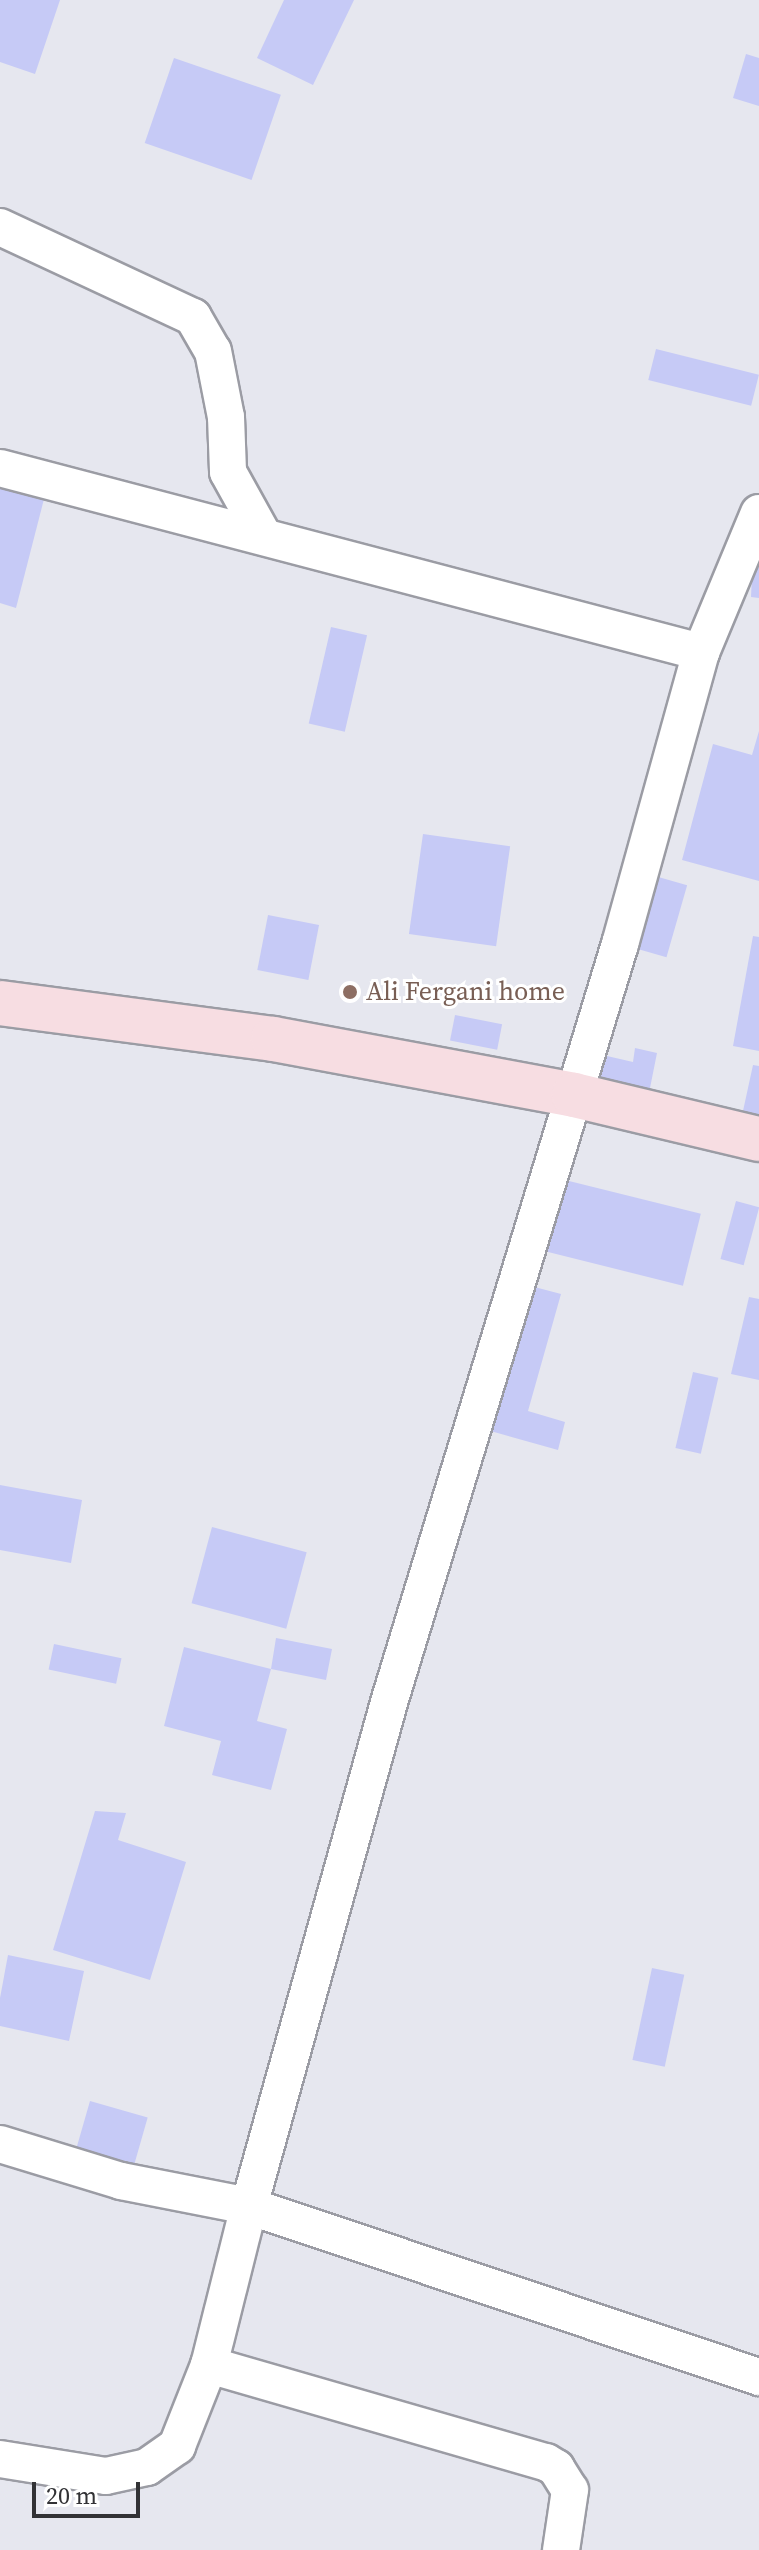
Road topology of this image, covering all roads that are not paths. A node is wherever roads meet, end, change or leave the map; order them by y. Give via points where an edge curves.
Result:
1 (0, 227) edge
2 (0, 468) edge
3 (759, 513) edge
4 (264, 537) junction
5 (701, 652) junction
6 (0, 1003) edge
7 (574, 1095) junction
8 (759, 1139) edge
9 (0, 2144) edge
10 (249, 2206) junction
11 (209, 2365) junction
12 (759, 2377) edge
13 (0, 2459) edge
14 (561, 2550) edge

1 - 4 street via 193,317 213,351 226,417 228,472
2 - 4 street
3 - 5 street
4 - 5 street
5 - 7 street
6 - 7 street via 273,1039
7 - 8 street
7 - 10 street via 390,1699
9 - 10 street via 121,2181
10 - 11 street
10 - 12 street
11 - 13 street via 177,2446 147,2467 106,2476
11 - 14 street via 546,2462 570,2490

